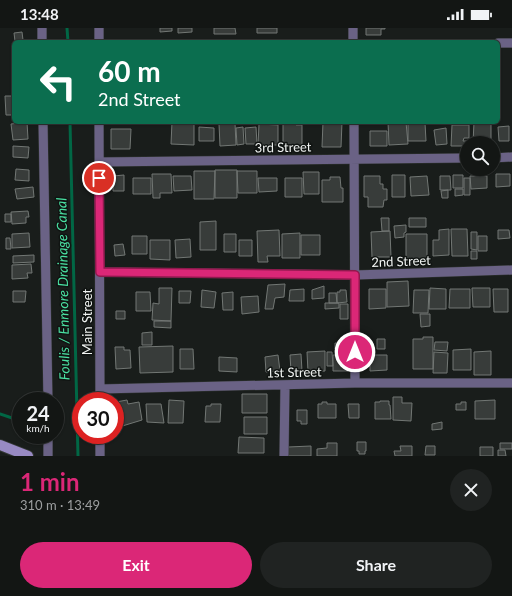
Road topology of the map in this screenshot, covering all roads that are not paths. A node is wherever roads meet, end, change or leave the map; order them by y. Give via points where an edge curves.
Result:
1 (42, 28) edge
2 (99, 28) edge
3 (353, 28) edge
4 (42, 40) edge
5 (99, 40) edge
6 (353, 40) edge
7 (500, 43) edge
8 (512, 43) edge
9 (43, 124) edge
10 (99, 124) edge
11 (354, 124) edge
12 (512, 157) edge
13 (460, 158) edge
14 (500, 158) edge
15 (354, 159) junction
16 (99, 162) junction
17 (512, 270) edge
18 (100, 272) junction
19 (355, 275) junction
20 (355, 383) junction
21 (512, 383) edge
22 (285, 385) junction
23 (100, 389) joint
24 (48, 392) edge
25 (48, 444) edge
26 (100, 444) edge
27 (0, 445) edge
28 (28, 456) edge
29 (48, 456) edge
30 (100, 456) edge
31 (284, 456) edge

1 - 4 street
2 - 5 street
3 - 6 street
7 - 8 street
9 - 24 street
10 - 16 street, Main Street
11 - 15 street
12 - 14 street
13 - 15 street, 3rd Street
15 - 16 street, 3rd Street
15 - 19 street
16 - 18 street, Main Street
17 - 19 street, 2nd Street
18 - 19 street, 2nd Street
18 - 23 street, Main Street
19 - 20 street
20 - 21 street, 1st Street
20 - 22 street, 1st Street
22 - 23 street, 1st Street
22 - 31 street
25 - 29 street
26 - 30 street
27 - 28 main road

